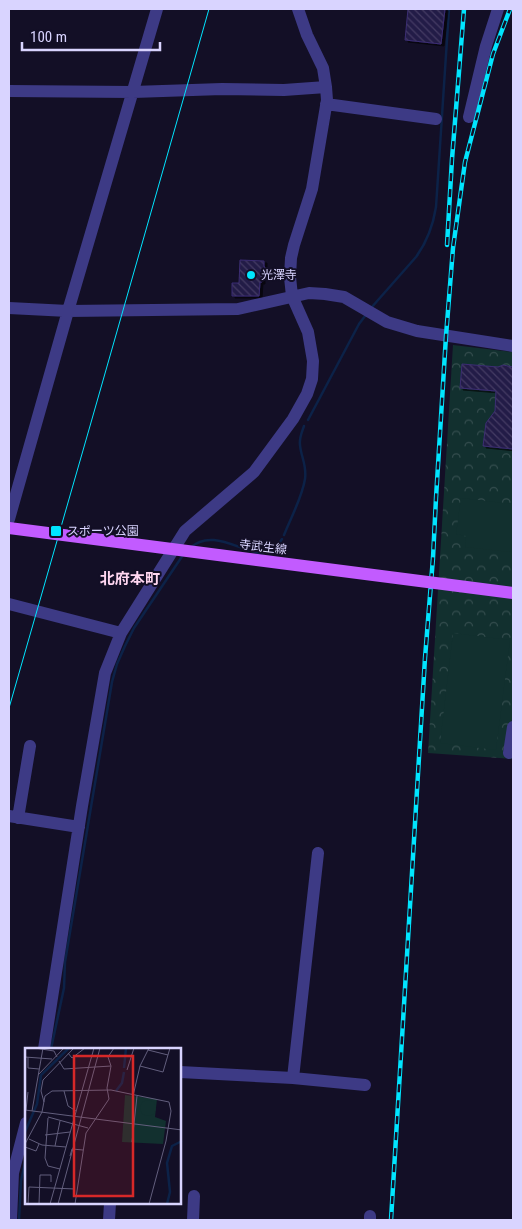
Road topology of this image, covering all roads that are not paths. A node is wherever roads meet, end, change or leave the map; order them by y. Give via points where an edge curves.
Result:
1 (158, 9) edge
2 (298, 9) edge
3 (498, 9) edge
4 (326, 87) junction
5 (9, 91) edge
6 (133, 92) junction
7 (326, 104) junction
8 (469, 118) dead end
9 (436, 119) dead end
10 (292, 296) junction
11 (9, 308) edge
12 (68, 311) junction
13 (513, 346) edge
14 (14, 478) edge
15 (9, 519) edge
16 (513, 593) edge
17 (9, 604) edge
18 (121, 633) junction
19 (513, 728) edge
20 (30, 746) dead end
21 (509, 754) dead end
22 (13, 817) edge
23 (79, 827) junction
24 (318, 853) dead end
25 (44, 1048) edge
26 (181, 1072) edge
27 (293, 1078) junction
28 (365, 1085) dead end
29 (25, 1126) edge
30 (11, 1173) edge
31 (194, 1196) dead end
32 (110, 1204) edge
33 (11, 1220) edge
34 (109, 1220) edge
35 (193, 1220) edge

1 - 6 street
2 - 4 street via 323,68
3 - 8 street
4 - 6 street
4 - 7 street
5 - 6 street
6 - 12 street
7 - 9 street
7 - 10 street via 312,188 291,258
10 - 12 street via 238,309
10 - 13 street via 308,293 344,296 387,322 417,331
10 - 18 street via 308,332 313,361 307,394 254,472 185,531
11 - 12 street
12 - 14 street
14 - 15 street
15 - 16 main road, 寺武生線, bridge
17 - 18 street
18 - 23 street via 105,673
19 - 21 street
20 - 22 street
22 - 23 street
23 - 25 street
24 - 27 street
26 - 27 street
27 - 28 street
29 - 30 street
30 - 33 street
31 - 35 street
32 - 34 street

